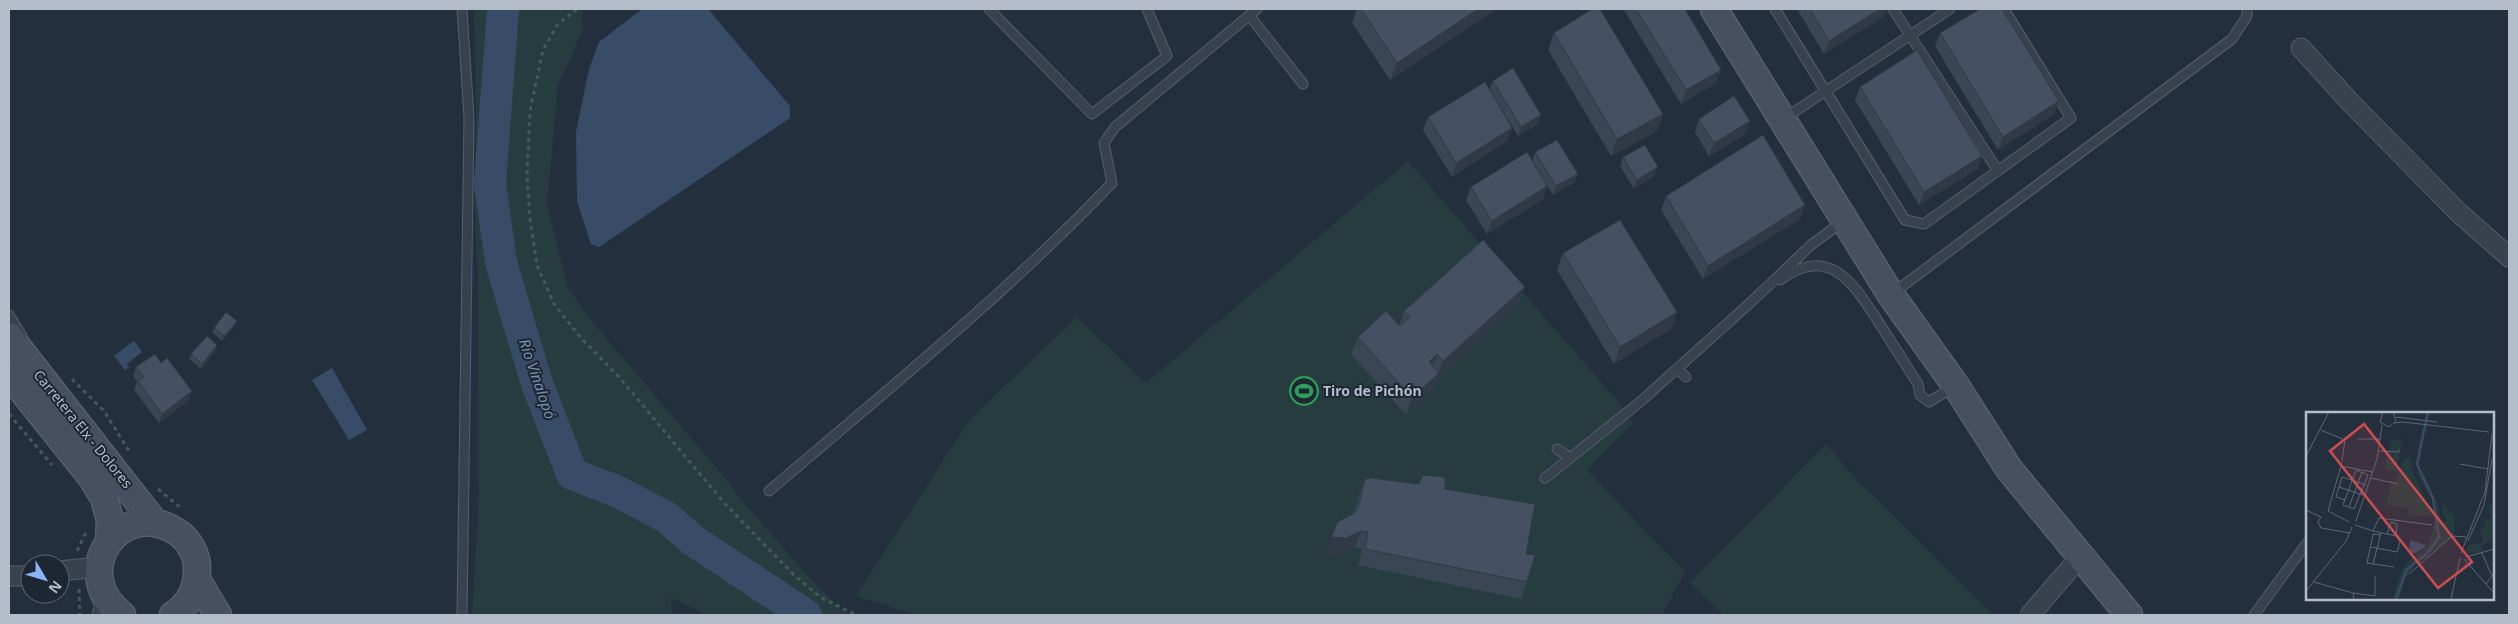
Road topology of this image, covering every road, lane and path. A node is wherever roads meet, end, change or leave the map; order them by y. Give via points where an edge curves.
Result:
1 (462, 9) edge
2 (577, 9) edge
3 (988, 9) edge
4 (1147, 9) edge
5 (1257, 9) edge
6 (1714, 9) edge
7 (1731, 9) edge
8 (1775, 9) edge
9 (1893, 9) edge
10 (1950, 9) edge
11 (2004, 9) edge
12 (2247, 9) edge
13 (1249, 15) junction
14 (1910, 36) junction
15 (2301, 48) dead end
16 (1303, 84) dead end
17 (1826, 91) junction
18 (1794, 112) junction
19 (1998, 171) junction
20 (1844, 220) junction
21 (2509, 257) edge
22 (1896, 291) junction
23 (1750, 303) junction
24 (9, 315) edge
25 (9, 336) edge
26 (1677, 369) junction
27 (9, 374) edge
28 (1686, 378) dead end
29 (60, 382) junction
30 (1956, 386) junction
31 (9, 414) edge
32 (1557, 449) dead end
33 (1570, 458) junction
34 (134, 459) dead end
35 (59, 472) dead end
36 (1546, 478) dead end
37 (155, 485) dead end
38 (770, 492) dead end
39 (189, 516) dead end
40 (156, 523) junction
41 (89, 525) dead end
42 (109, 541) junction
43 (2306, 544) edge
44 (2080, 557) junction
45 (77, 569) edge
46 (197, 580) junction
47 (100, 605) edge
48 (80, 615) edge
49 (122, 615) edge
50 (173, 615) edge
51 (218, 615) edge
52 (462, 615) edge
53 (856, 615) edge
54 (2030, 615) edge
55 (2129, 615) edge
56 (2254, 615) edge

1 - 52 lane via 469,118
2 - 53 path via 558,24 543,50 530,111 527,176 530,219 537,265 554,304 732,511 793,574 820,598
3 - 4 lane via 1092,114 1167,56
5 - 13 lane
6 - 20 main road
7 - 18 main road
8 - 17 lane
9 - 14 lane
10 - 14 lane
11 - 19 lane via 2071,118
12 - 22 lane via 2247,16 2232,39
13 - 16 lane
13 - 38 lane via 1115,127 1104,143 1112,183 1078,218 962,325
14 - 17 lane
14 - 19 lane
15 - 21 street via 2459,213
17 - 18 lane
17 - 19 lane via 1905,220 1924,224
18 - 22 main road
20 - 22 main road
20 - 23 lane via 1811,245
22 - 30 main road
23 - 26 lane
23 - 30 lane via 1790,273 1806,267 1837,271 1853,283 1918,384 1920,395 1929,402
24 - 29 lane
25 - 29 main road, Carretera Elx - Dolores
26 - 28 lane
26 - 33 lane
27 - 42 main road, Carretera Elx - Dolores via 92,478 104,498 110,520
29 - 34 path via 104,411
29 - 40 main road, Carretera Elx - Dolores
30 - 44 main road via 2009,469
31 - 35 path
32 - 33 lane
33 - 36 lane
37 - 39 path
40 - 42 main road via 130,526
40 - 46 main road via 177,532 192,549 197,564
41 - 45 path via 75,554
42 - 45 main road
43 - 56 lane
44 - 54 street
44 - 55 main road
45 - 47 main road via 99,581
45 - 48 path
46 - 50 main road via 190,600
46 - 51 main road
47 - 49 main road via 111,606

